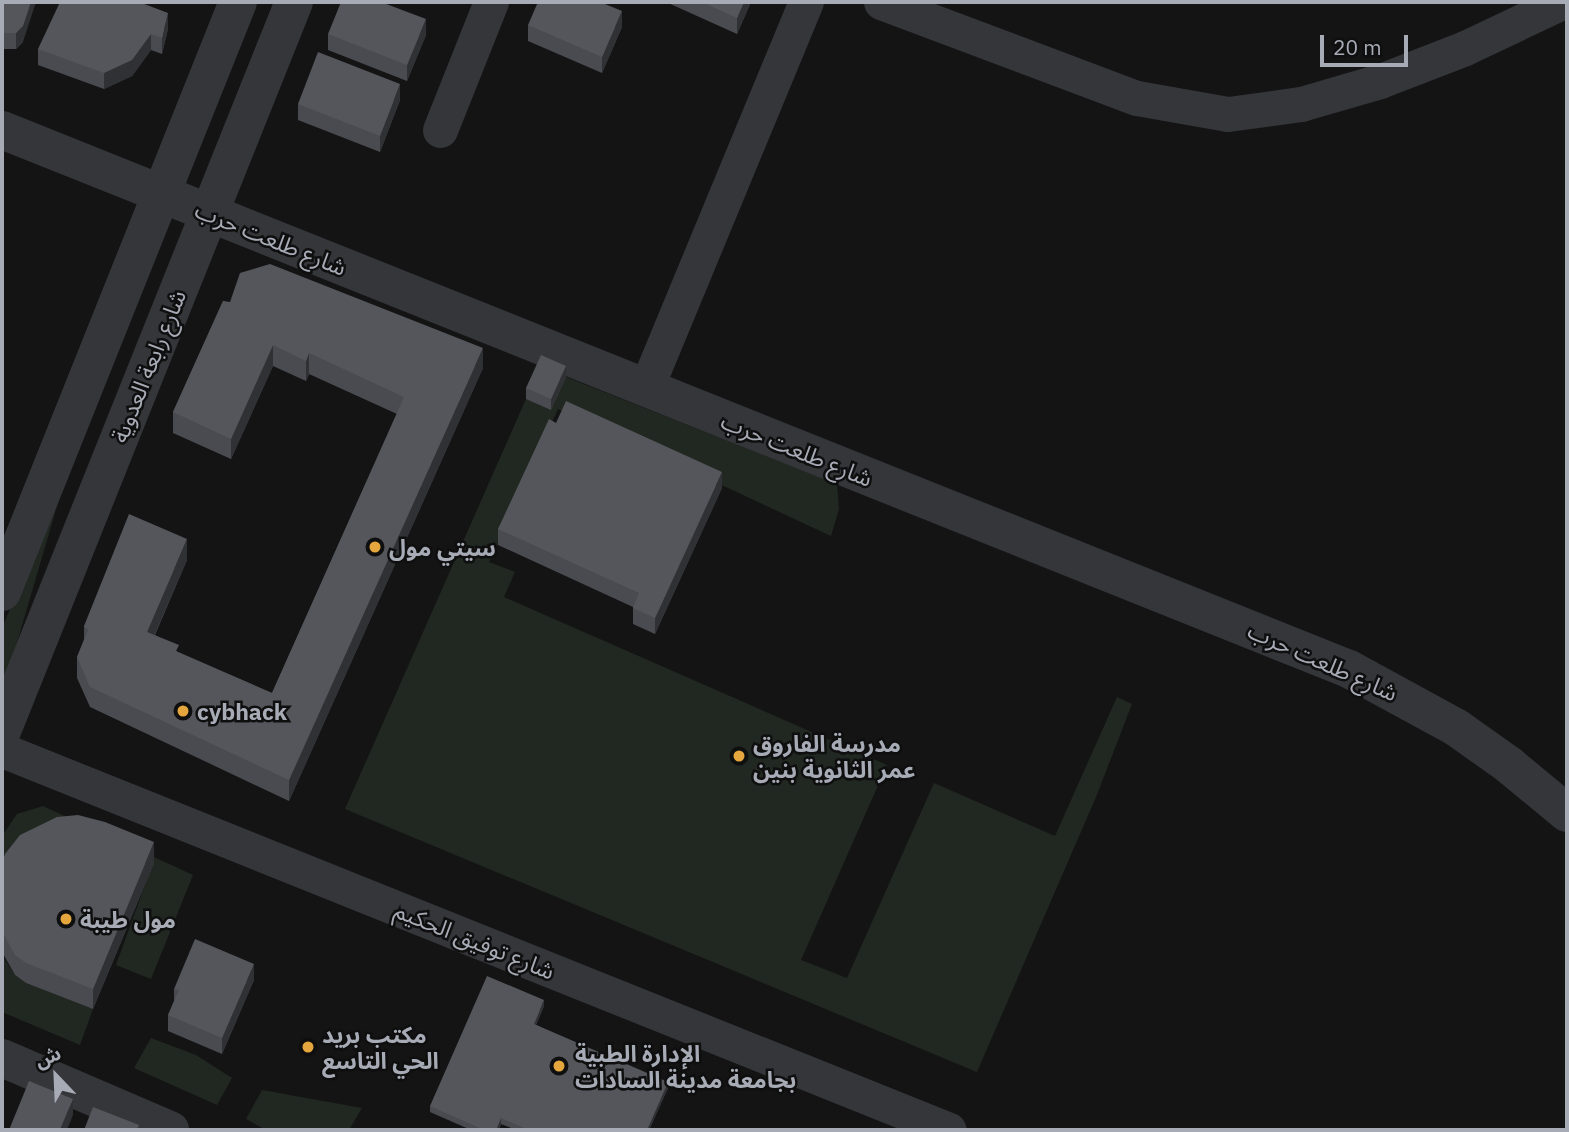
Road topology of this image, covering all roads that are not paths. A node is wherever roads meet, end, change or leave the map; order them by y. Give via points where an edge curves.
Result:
1 (238, 2) edge
2 (294, 2) edge
3 (491, 2) edge
4 (806, 2) edge
5 (881, 2) edge
6 (1562, 2) edge
7 (2, 130) edge
8 (440, 130) dead end
9 (161, 194) junction
10 (209, 214) junction
11 (646, 388) junction
12 (2, 592) edge
13 (2, 731) edge
14 (2, 750) edge
15 (1567, 813) edge
16 (2, 1058) edge
17 (170, 1130) edge
18 (949, 1130) edge

1 - 9 street
2 - 10 street, شارع رابعة العدوية
3 - 8 street
4 - 11 street
5 - 6 street via 1138,98 1228,114 1301,104 1380,81 1465,48
7 - 9 street, شارع طلعت حرب
9 - 10 street, شارع طلعت حرب
9 - 12 street
10 - 11 street, شارع طلعت حرب
10 - 13 street, شارع رابعة العدوية
11 - 15 street, شارع طلعت حرب via 1349,669 1457,728
14 - 18 street, شارع توفيق الحكيم
16 - 17 street

